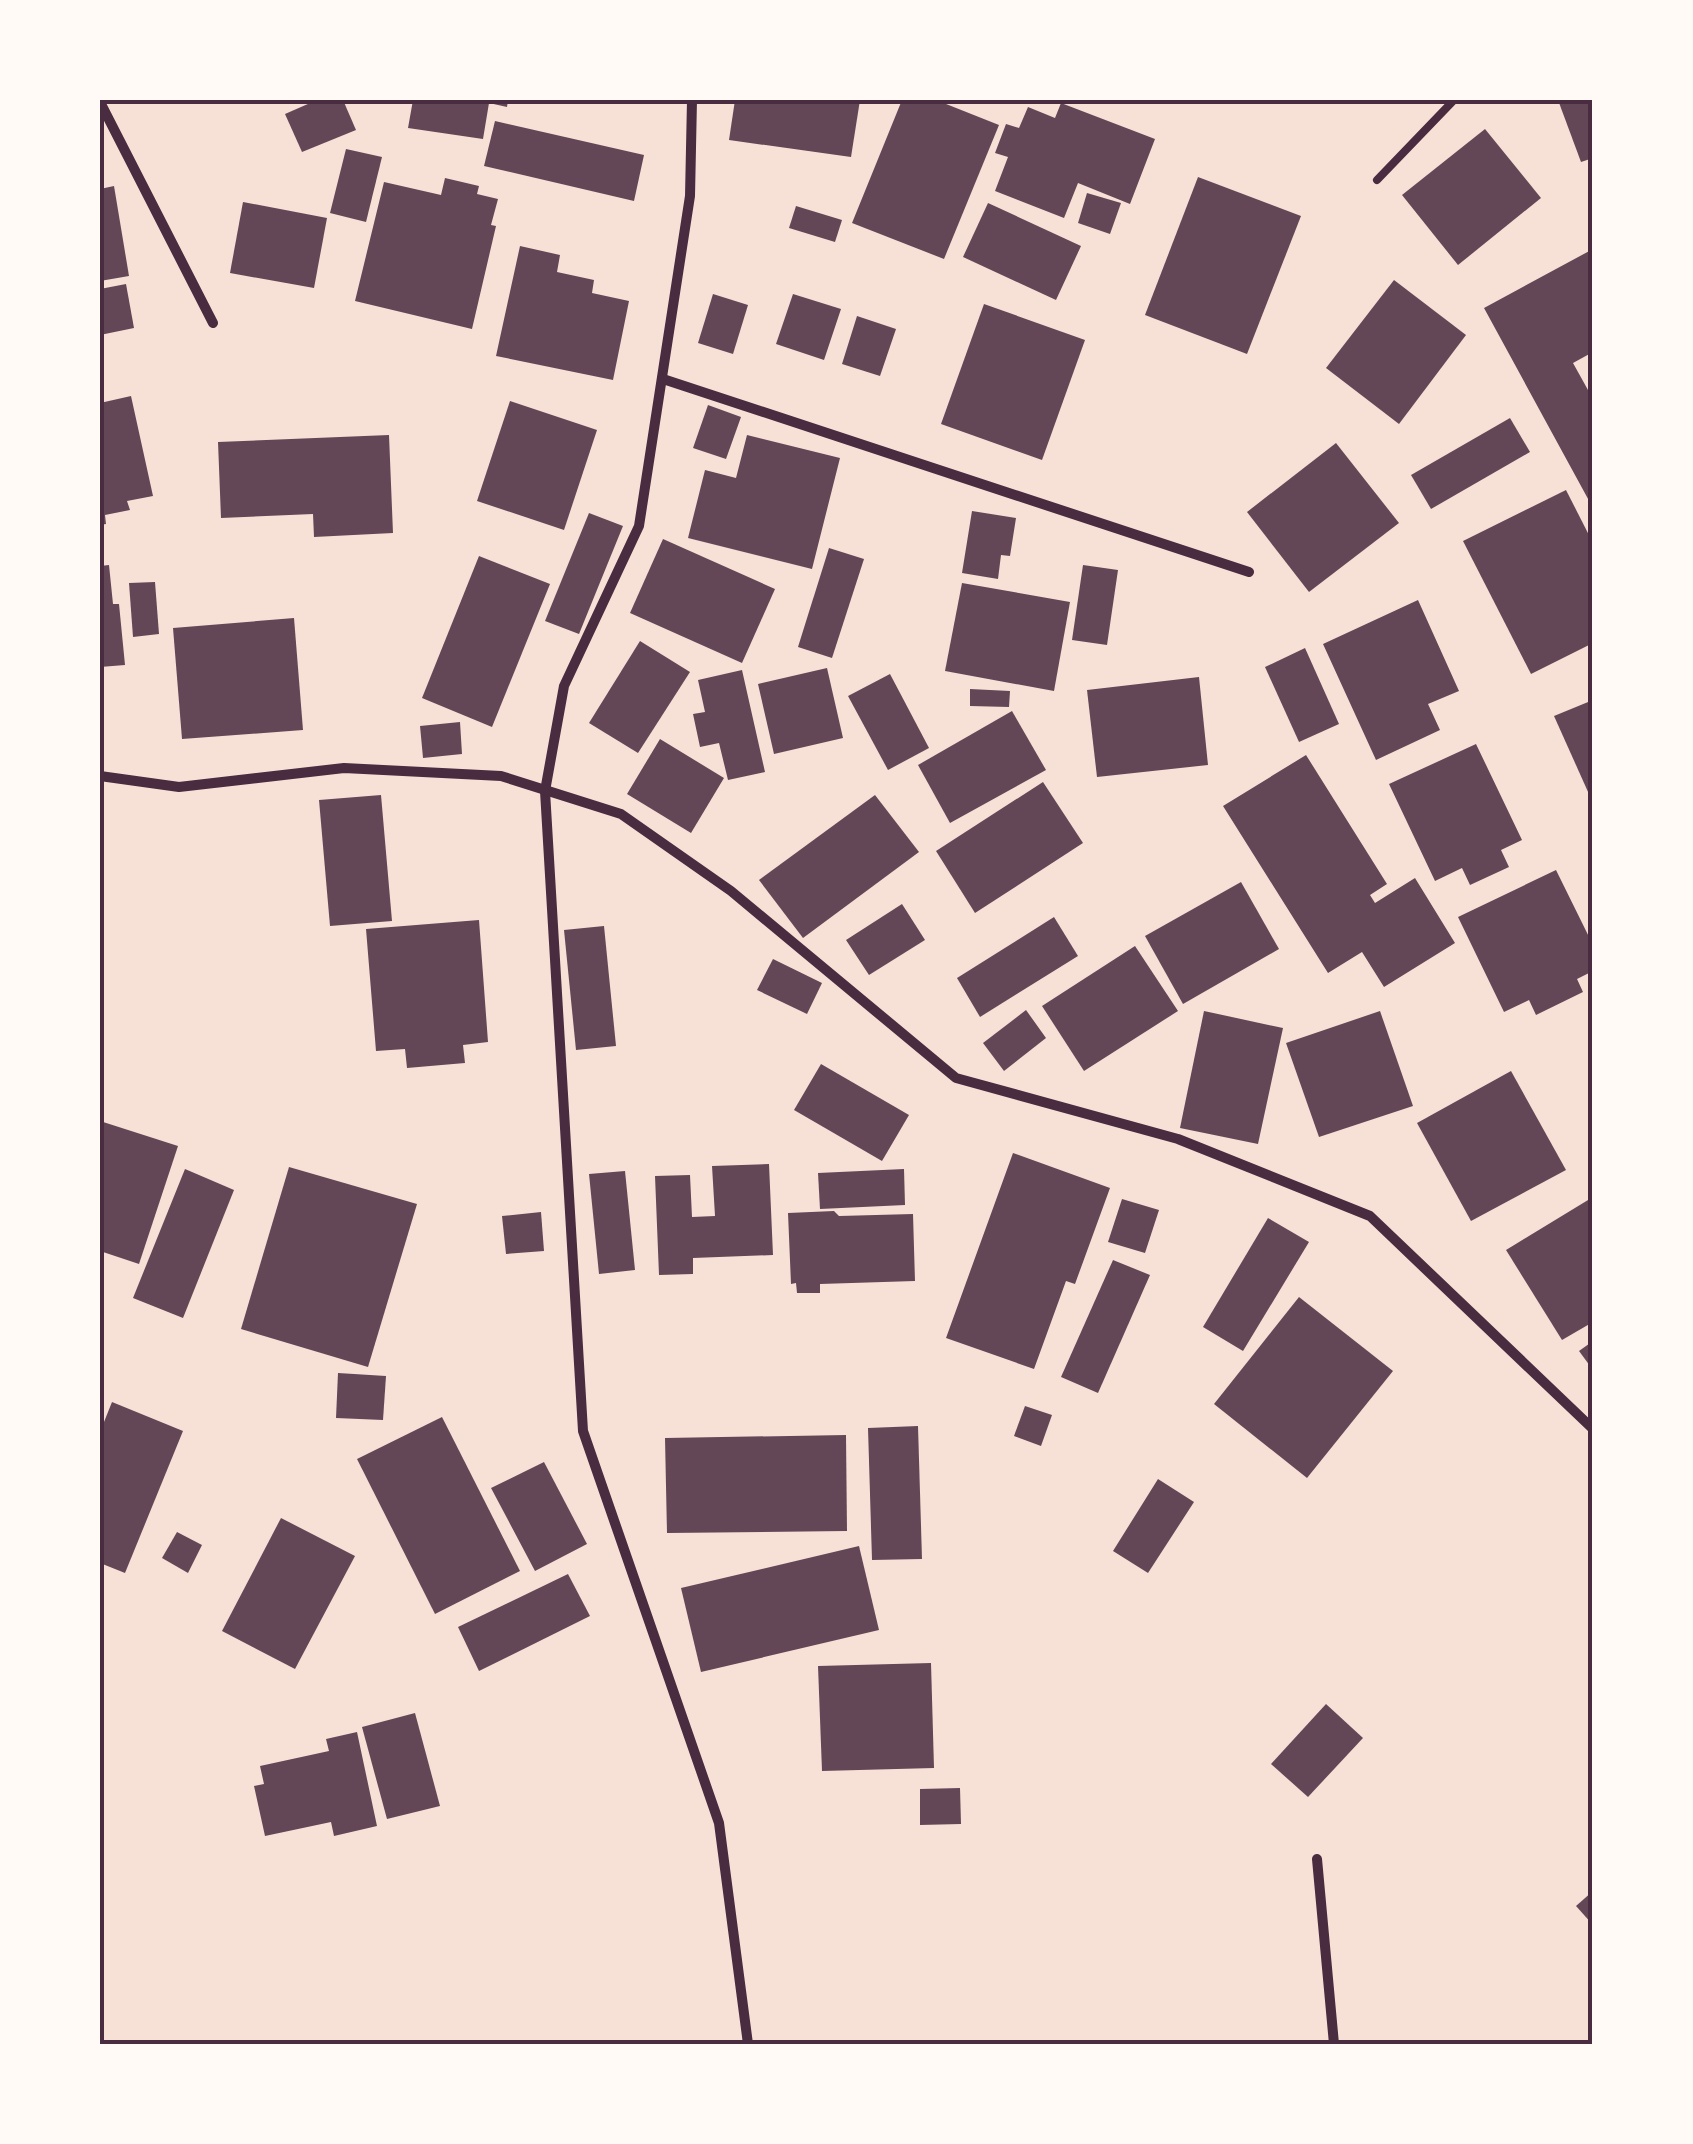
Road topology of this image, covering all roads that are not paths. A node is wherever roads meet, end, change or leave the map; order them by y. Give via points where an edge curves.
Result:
1 (692, 100) edge
2 (1454, 100) edge
3 (100, 102) edge
4 (1377, 180) dead end
5 (213, 323) dead end
6 (663, 379) junction
7 (1248, 572) dead end
8 (100, 776) edge
9 (545, 792) junction
10 (1593, 1429) edge
11 (1317, 1859) dead end
12 (748, 2044) edge
13 (1334, 2044) edge

1 - 6 street via 690,196
2 - 4 lane
3 - 5 street
6 - 7 street
6 - 9 street via 639,526 564,686
8 - 9 street via 178,787 344,768 501,776
9 - 10 street via 621,814 731,891 956,1078 1178,1140 1370,1216
9 - 12 street via 583,1431 719,1823
11 - 13 street

